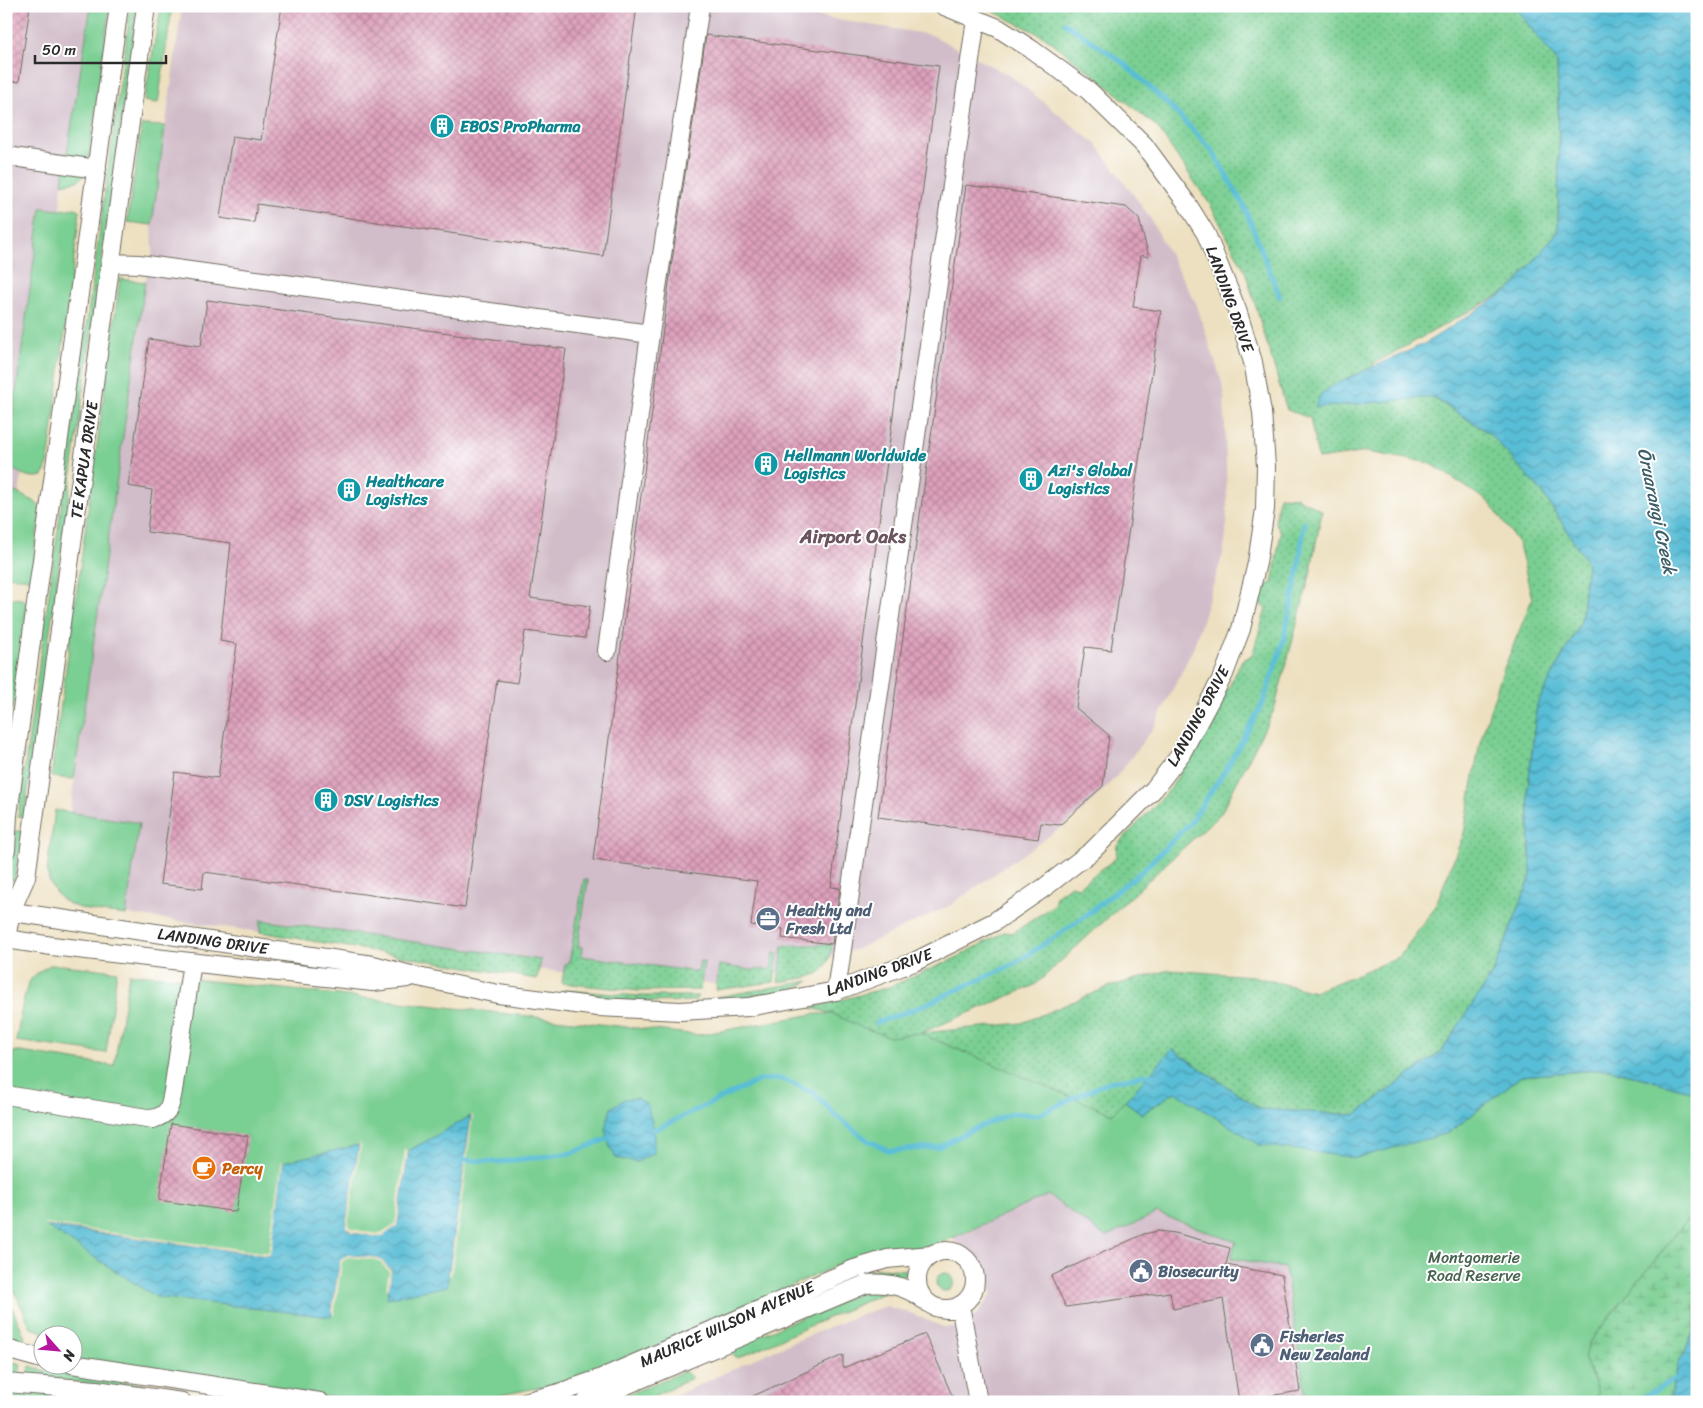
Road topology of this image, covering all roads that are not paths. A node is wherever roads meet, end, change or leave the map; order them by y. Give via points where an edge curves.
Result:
1 (119, 6) edge
2 (146, 6) edge
3 (700, 6) edge
4 (944, 6) edge
5 (976, 19) junction
6 (6, 156) edge
7 (97, 169) junction
8 (111, 263) junction
9 (650, 334) junction
10 (607, 651) dead end
11 (7, 819) edge
12 (6, 850) edge
13 (6, 890) edge
14 (9, 911) edge
15 (6, 939) edge
16 (192, 962) junction
17 (418, 977) junction
18 (836, 991) junction
19 (6, 1095) edge
20 (931, 1255) junction
21 (924, 1300) junction
22 (960, 1305) junction
23 (6, 1349) edge
24 (32, 1356) edge
25 (82, 1366) edge
26 (6, 1384) edge
27 (246, 1396) edge
28 (182, 1402) edge
29 (320, 1402) edge
30 (524, 1402) edge
31 (586, 1402) edge
32 (978, 1402) edge

1 - 7 street, TE KAPUA DRIVE
2 - 8 street, TE KAPUA DRIVE
3 - 9 street
4 - 5 street, LANDING DRIVE
5 - 18 street
5 - 18 street, LANDING DRIVE via 1006,33 1090,91 1144,145 1206,234 1237,310 1262,412 1265,501 1257,563 1241,629 1224,674 1181,754 1154,789 1092,851 994,922 914,962
6 - 7 street
7 - 11 street, TE KAPUA DRIVE
8 - 9 street via 139,264
8 - 14 street, TE KAPUA DRIVE via 26,877
9 - 10 street
11 - 12 street, TE KAPUA DRIVE
13 - 14 street, TE KAPUA DRIVE
14 - 15 street, TE KAPUA DRIVE
14 - 17 street, LANDING DRIVE via 373,965
15 - 16 street, LANDING DRIVE
16 - 17 street, LANDING DRIVE via 373,982
16 - 19 street via 173,1091 169,1109 162,1116 153,1119
17 - 18 street, LANDING DRIVE via 498,994 589,1006 680,1010 748,1007
20 - 21 street via 917,1276
20 - 22 street, MAURICE WILSON AVENUE via 952,1252 967,1260 972,1268 972,1293
20 - 30 street, MAURICE WILSON AVENUE via 887,1259 861,1266 599,1380
21 - 22 street, MAURICE WILSON AVENUE via 941,1308
21 - 31 street, MAURICE WILSON AVENUE via 900,1287 866,1284
22 - 32 street
23 - 24 street
25 - 27 street
26 - 28 street via 96,1390
27 - 29 street

